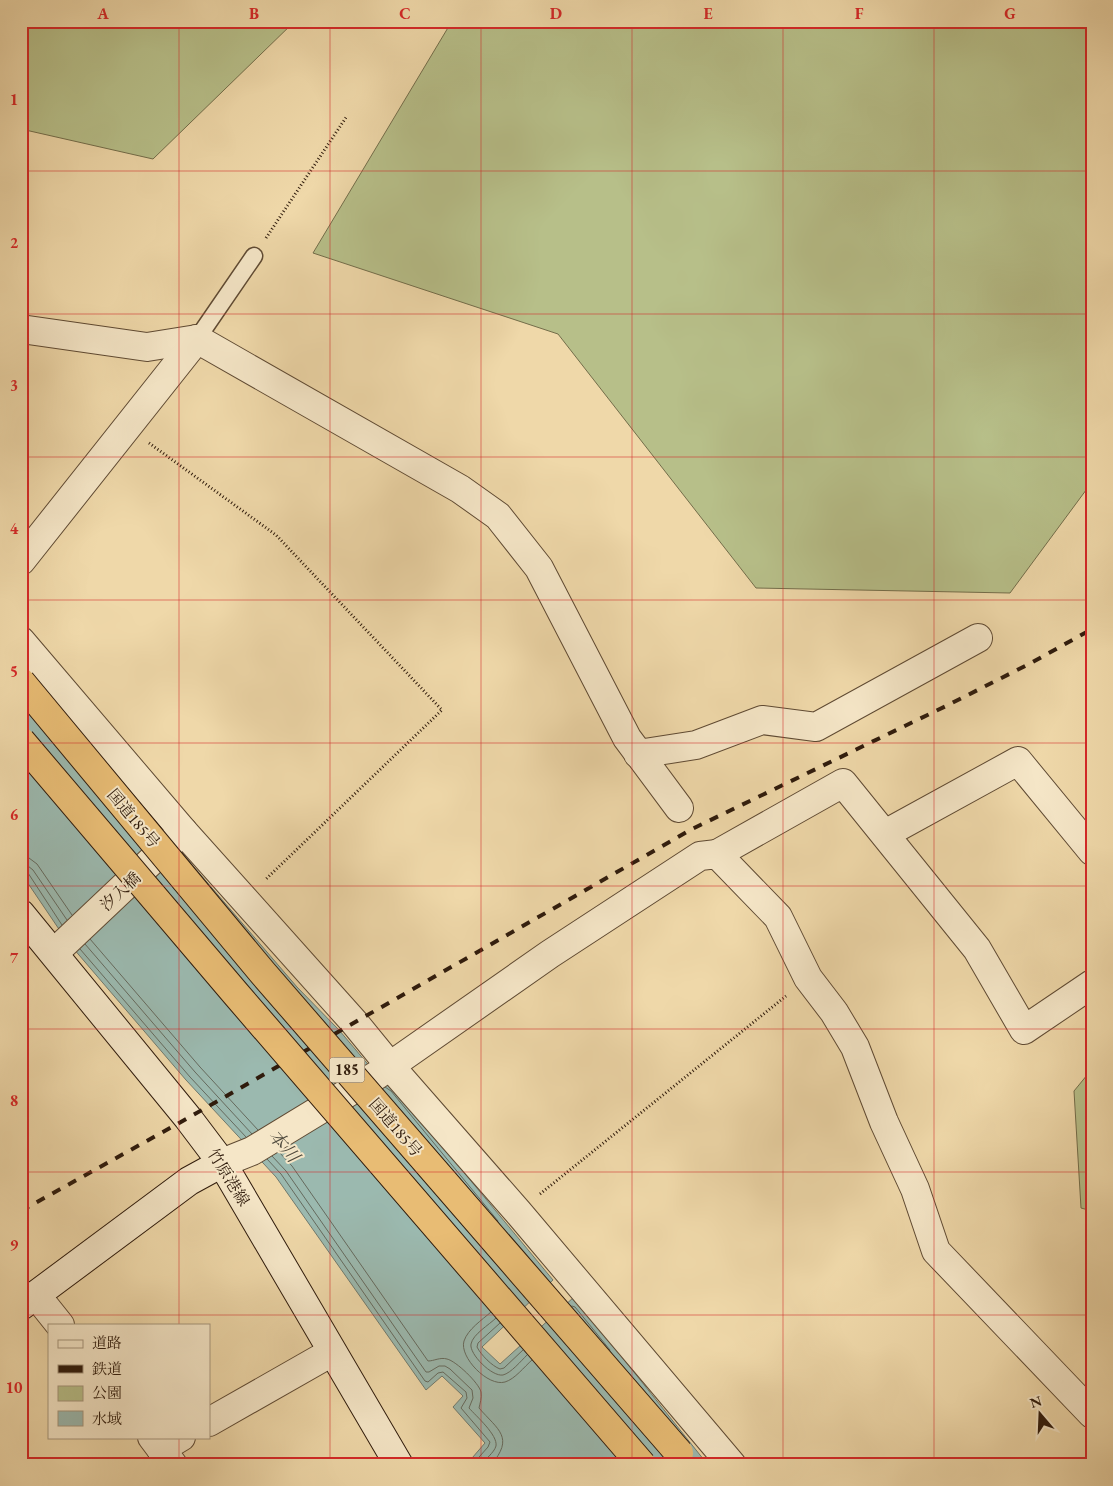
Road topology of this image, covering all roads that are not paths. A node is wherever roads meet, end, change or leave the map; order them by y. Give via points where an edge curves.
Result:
1 (254, 256) road end
2 (21, 329) edge
3 (198, 339) junction
4 (21, 560) edge
5 (978, 638) dead end
6 (21, 641) edge
7 (21, 682) edge
8 (21, 741) edge
9 (638, 754) junction
10 (679, 808) dead end
11 (884, 834) junction
12 (178, 836) junction
13 (1092, 851) edge
14 (717, 854) junction
15 (21, 914) edge
16 (60, 947) junction
17 (1092, 984) edge
18 (384, 1071) junction
19 (222, 1163) junction
20 (29, 1300) edge
21 (59, 1324) edge
22 (332, 1352) junction
23 (1092, 1414) edge
24 (210, 1421) edge
25 (679, 1453) dead end
26 (399, 1465) edge
27 (642, 1465) edge
28 (732, 1465) edge

1 - 3 lane
2 - 3 street via 147,347
3 - 4 street
3 - 9 street via 460,490 498,516 539,568
5 - 9 street via 816,727 762,720 696,745
6 - 12 street
7 - 25 highway, 国道185号 / 185, bridge via 262,972
8 - 27 highway, 国道185号 / 185, bridge
9 - 10 street
11 - 13 street via 1018,761
11 - 14 street via 843,783
11 - 17 street via 977,949 1024,1030
12 - 16 street, 汐入橋, bridge
12 - 18 street via 245,899 354,1022
14 - 18 street via 700,856 550,954
14 - 23 street via 778,917 808,978 855,1047 884,1122 916,1189 936,1251
15 - 16 street, 竹原港線
16 - 19 street, 竹原港線
18 - 19 street, bridge via 252,1151
18 - 28 street via 518,1212
19 - 20 street via 189,1181
19 - 22 street, 竹原港線
20 - 21 street
22 - 24 street
22 - 26 street, 竹原港線

